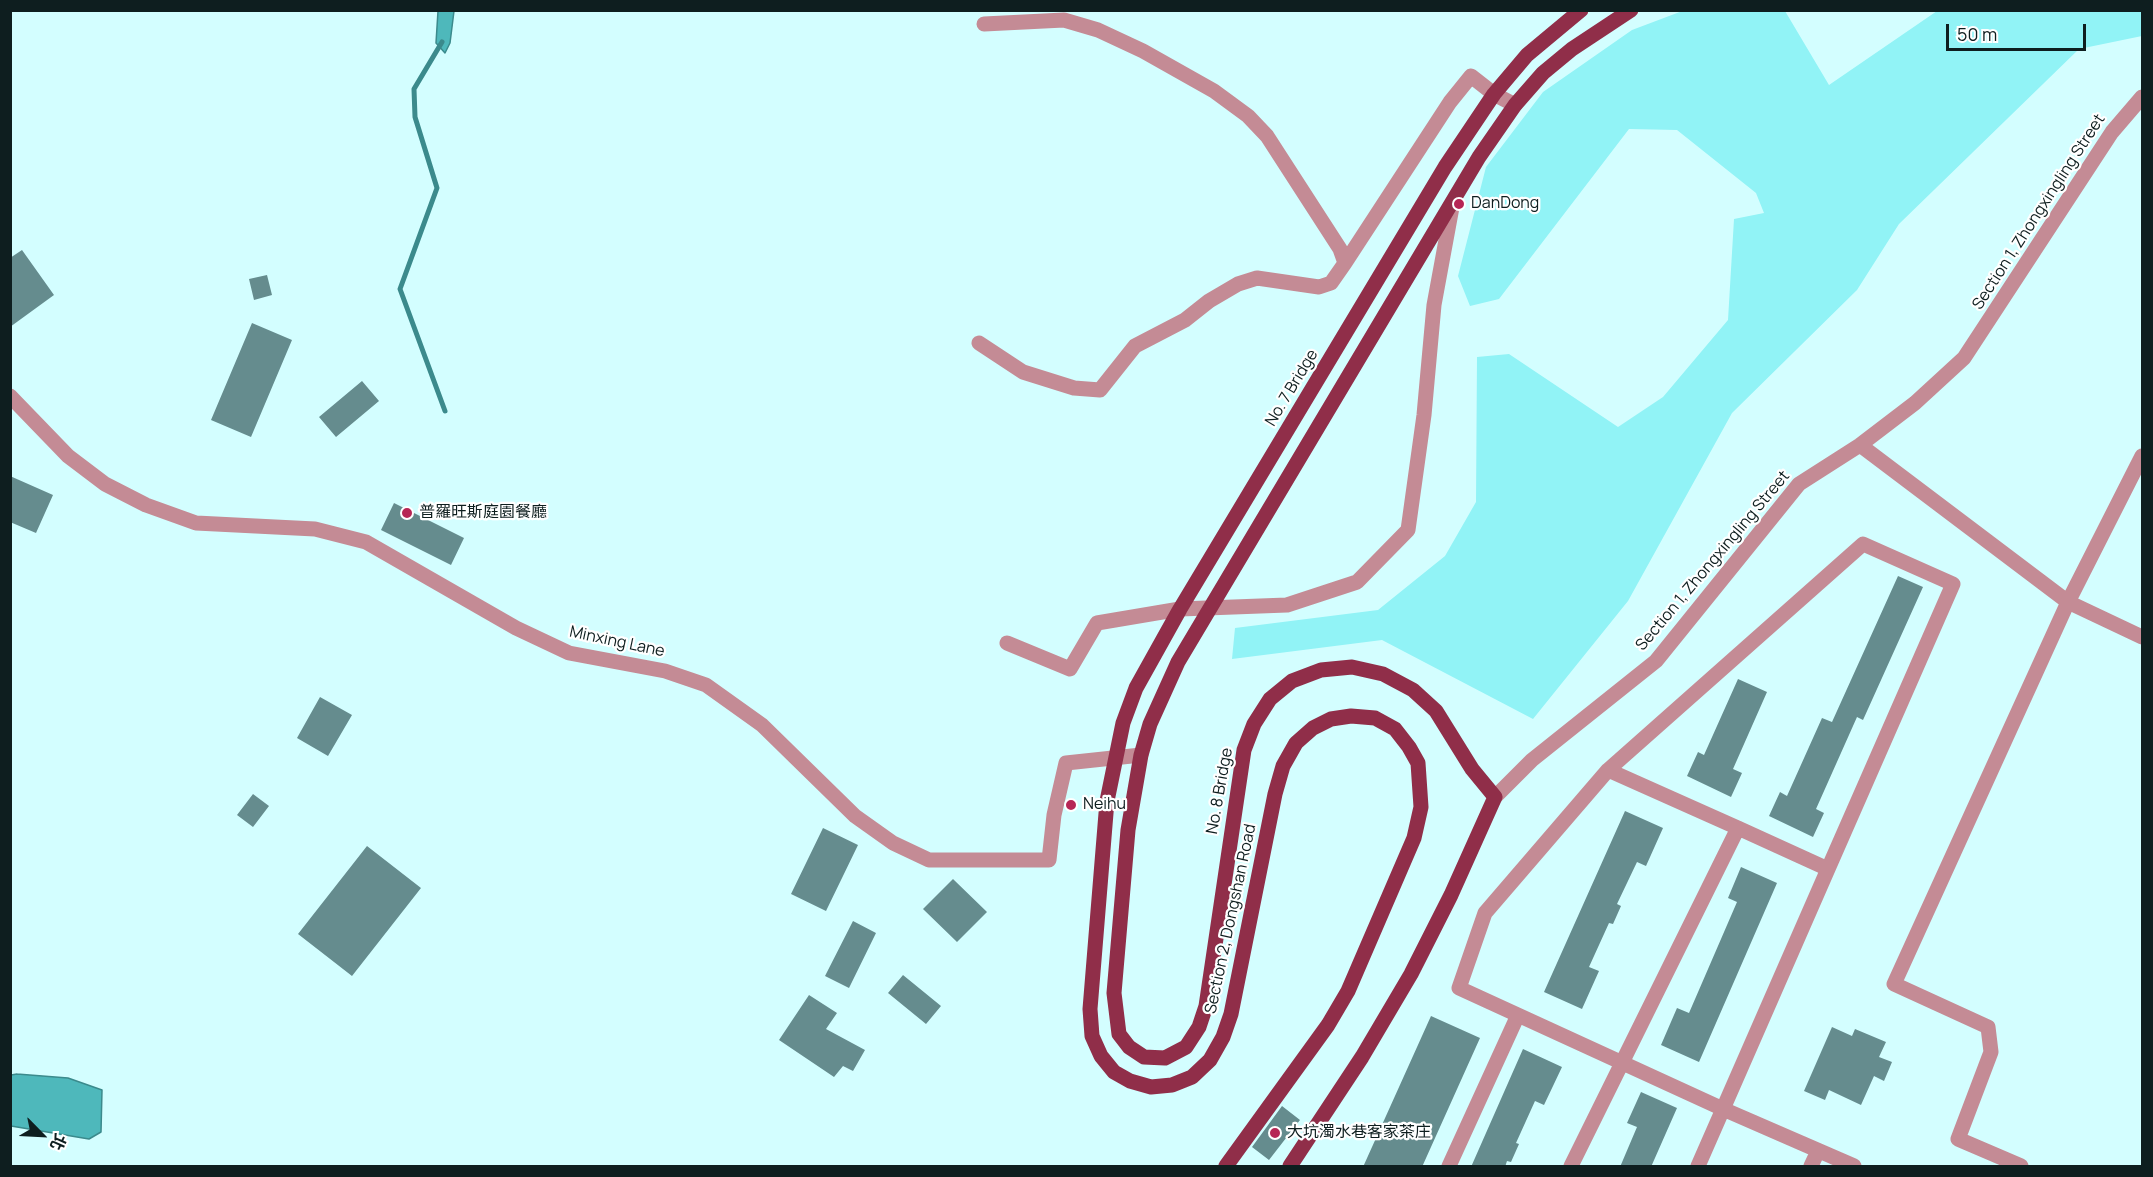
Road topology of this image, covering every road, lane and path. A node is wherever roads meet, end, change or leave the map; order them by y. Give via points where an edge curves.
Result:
1 (1581, 10) edge
2 (1631, 10) edge
3 (984, 24) dead end
4 (1494, 94) junction
5 (2142, 97) edge
6 (1515, 105) junction
7 (1453, 199) junction
8 (1346, 263) junction
9 (979, 343) dead end
10 (10, 396) edge
11 (1860, 445) junction
12 (2142, 456) edge
13 (1210, 560) joint
14 (2068, 602) junction
15 (1211, 607) junction
16 (1180, 609) junction
17 (2142, 637) edge
18 (1007, 643) dead end
19 (1141, 754) junction
20 (1115, 756) junction
21 (1608, 770) junction
22 (1495, 797) junction
23 (1738, 828) junction
24 (1828, 869) junction
25 (1206, 1005) joint
26 (1518, 1015) junction
27 (1621, 1062) junction
28 (1723, 1109) junction
29 (1818, 1150) junction
30 (1226, 1167) edge
31 (1290, 1167) edge
32 (1449, 1167) edge
33 (1571, 1167) edge
34 (1698, 1167) edge
35 (1811, 1167) edge
36 (1854, 1167) edge
37 (2021, 1167) edge

1 - 4 main road via 1527,55
2 - 6 main road via 1572,49 1543,73
3 - 8 street via 1064,20 1098,30 1143,51 1214,91 1267,136
4 - 6 street
4 - 8 street via 1471,76 1450,102
4 - 13 main road, No. 7 Bridge via 1404,235
5 - 11 street, Section 1, Zhongxingling Street via 2112,132 1964,358 1915,403
6 - 7 main road
7 - 15 main road, Section 2, Dongshan Road
7 - 15 street via 1434,305 1408,530 1357,582 1287,605
8 - 9 street via 1331,283 1319,287 1257,278 1238,284 1185,320 1135,346 1101,390 1074,388 1032,375
10 - 20 street, Minxing Lane via 68,456 105,484 146,505 196,522 315,529 366,542 516,628 569,653 665,671 706,685 762,725 855,816 893,843 929,860 1049,860 1066,764
11 - 14 street
11 - 22 street, Section 1, Zhongxingling Street via 1799,484 1656,661 1532,760
12 - 14 street
13 - 16 main road, Section 2, Dongshan Road
14 - 17 street
14 - 37 street via 1894,984 1988,1028 1990,1052 1958,1139
15 - 16 street
15 - 19 main road, Section 2, Dongshan Road via 1162,691
16 - 18 street via 1097,623 1070,669
16 - 20 main road, Section 2, Dongshan Road via 1136,688
19 - 20 street, Minxing Lane
19 - 25 main road, Section 2, Dongshan Road via 1128,830 1114,993 1119,1034 1144,1057 1165,1058 1186,1047 1199,1028
20 - 30 main road, Section 2, Dongshan Road via 1090,981 1092,1036 1114,1072 1130,1082 1151,1087 1172,1085 1192,1077 1210,1060 1223,1037 1275,795 1283,766 1296,743 1331,719 1375,718 1395,729 1418,764 1421,807 1414,838 1348,991
21 - 23 street
21 - 24 street via 1863,544 1943,579 1953,584
21 - 26 street via 1485,913 1459,988
22 - 25 main road, No. 8 Bridge via 1472,769 1436,711 1413,690 1383,674 1352,667 1321,670 1292,681 1270,699 1254,724 1239,775
22 - 31 main road, Section 1, Zhongxingling Street via 1411,974
23 - 24 street
23 - 27 street
24 - 28 street
26 - 27 street
26 - 32 street
27 - 28 street
27 - 33 street
28 - 29 street
28 - 34 street
29 - 35 street
29 - 36 street

